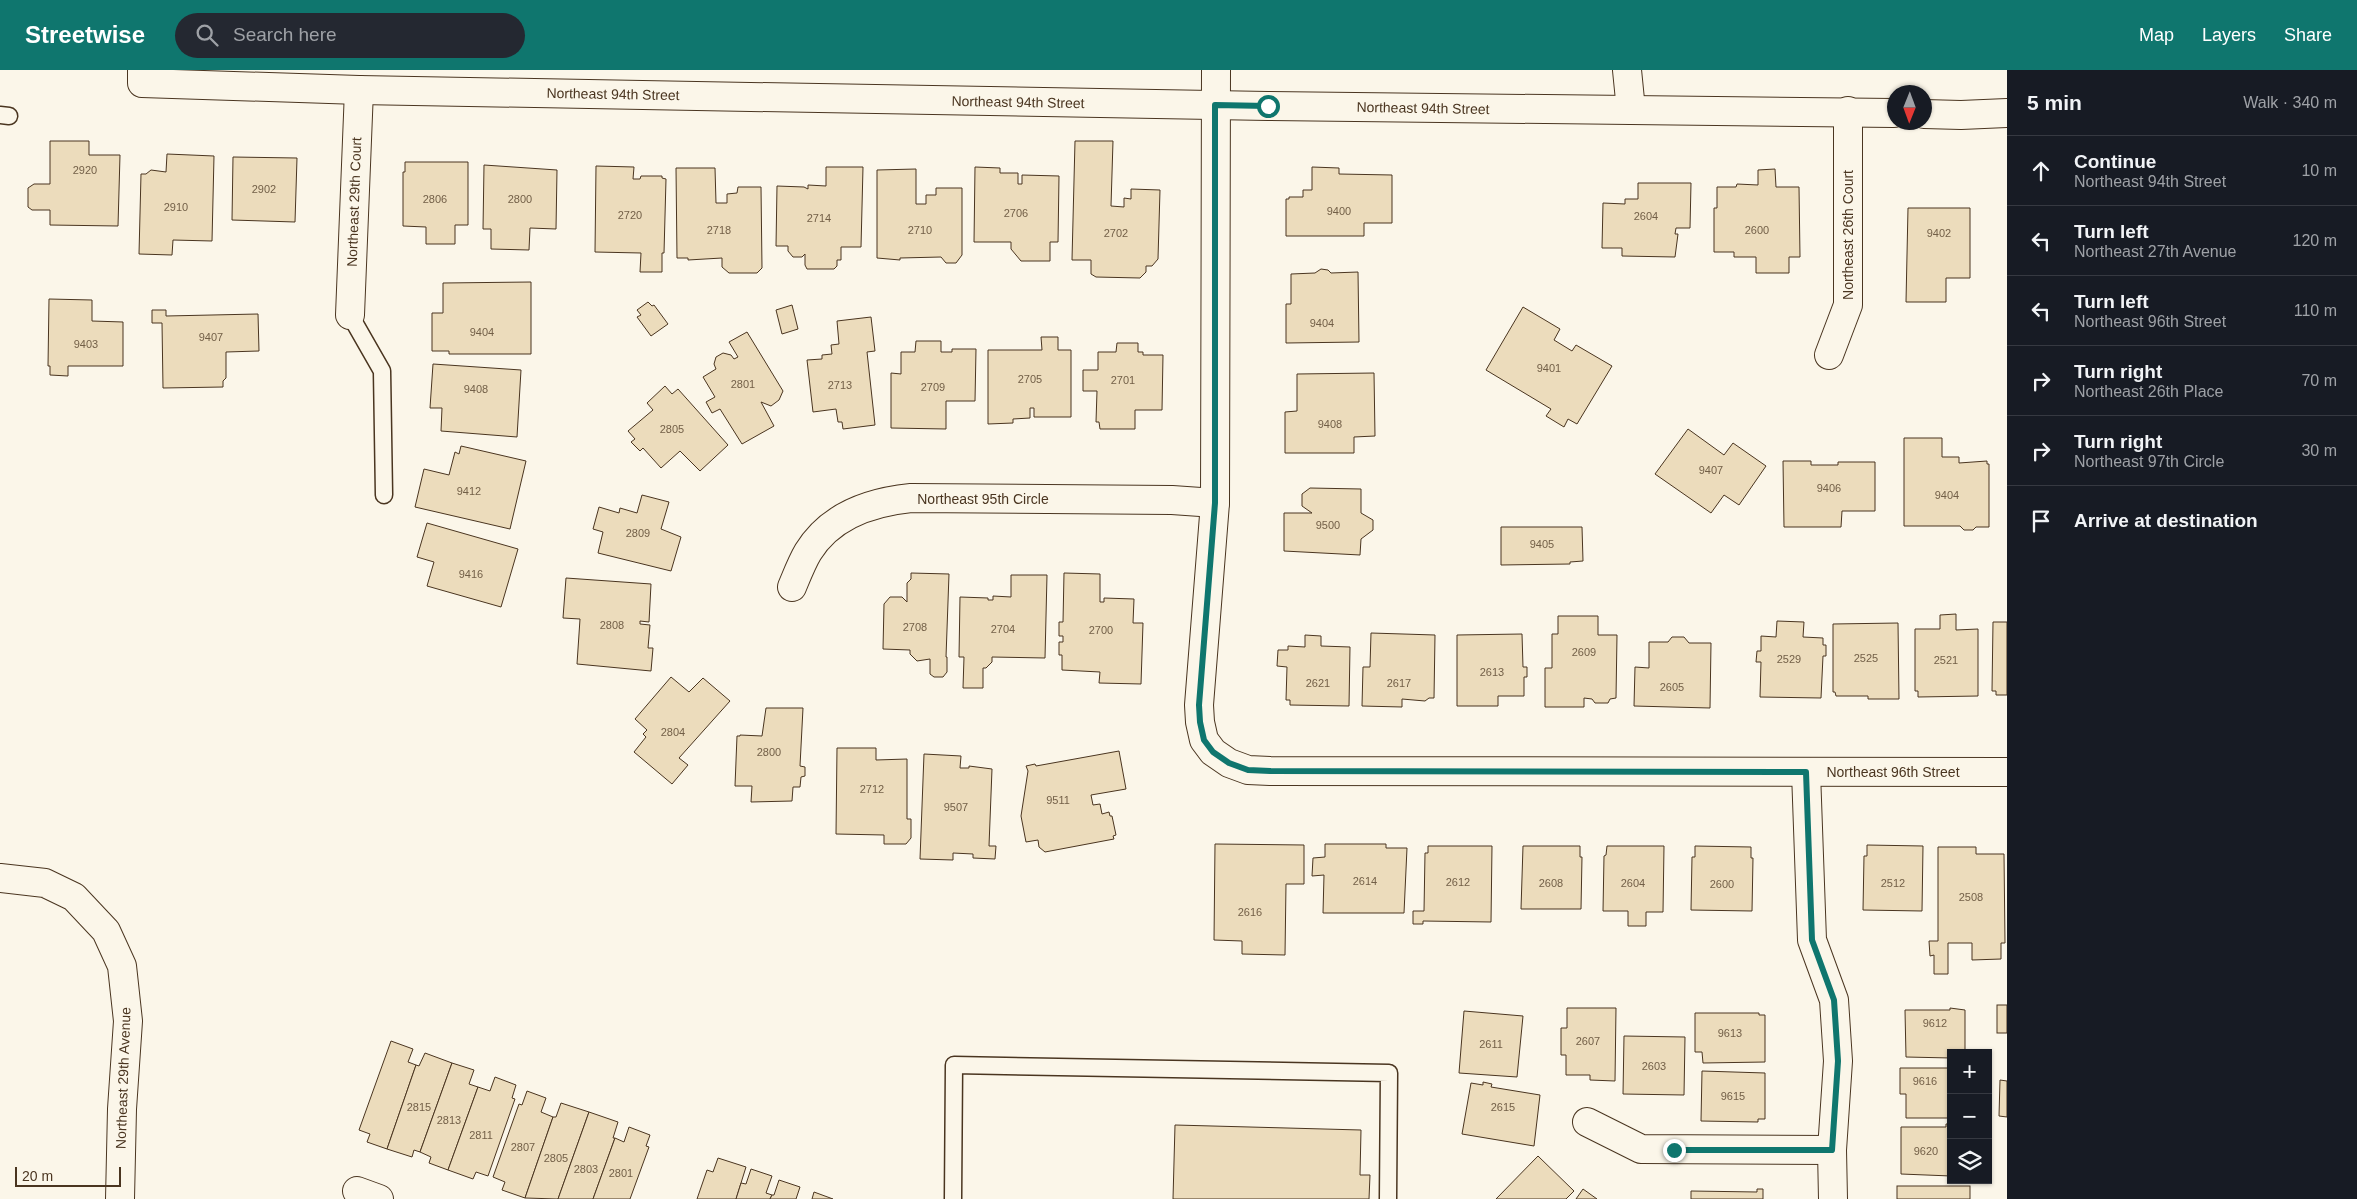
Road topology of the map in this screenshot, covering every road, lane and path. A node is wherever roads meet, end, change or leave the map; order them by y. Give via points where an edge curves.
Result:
1 (1216, 70) edge
2 (1627, 70) edge
3 (142, 76) edge
4 (359, 90) junction
5 (1215, 105) junction
6 (1631, 110) junction
7 (1848, 111) junction
8 (2007, 112) edge
9 (1887, 113) edge
10 (1932, 114) edge
11 (350, 315) joint
12 (1829, 355) dead end
13 (384, 496) dead end
14 (1215, 503) junction
15 (792, 587) dead end
16 (1806, 772) junction
17 (2007, 772) edge
18 (0, 878) edge
19 (1587, 1122) dead end
20 (1832, 1150) junction
21 (120, 1199) edge
22 (953, 1199) edge
23 (1388, 1199) edge
24 (1833, 1199) edge

1 - 5 street
2 - 6 street
3 - 4 street, Northeast 94th Street
4 - 5 street, Northeast 94th Street
4 - 11 street, Northeast 29th Court
5 - 6 street, Northeast 94th Street
5 - 14 street
6 - 7 street, Northeast 94th Street
7 - 9 street, Northeast 94th Street
7 - 12 street, Northeast 26th Court via 1848,305
8 - 10 street
11 - 13 lane via 382,371
14 - 15 street, Northeast 95th Circle via 911,498 882,501 853,512 828,529 808,551
14 - 16 street, Northeast 96th Street via 1199,705 1204,740 1213,752 1229,763 1248,770 1270,771
16 - 17 street, Northeast 96th Street
16 - 20 street via 1812,940 1834,1000 1838,1061
18 - 21 street, Northeast 29th Avenue via 45,883 74,897 106,931 122,966 128,1021
19 - 20 street via 1641,1149
20 - 24 street
22 - 23 lane via 954,1065 1389,1072

